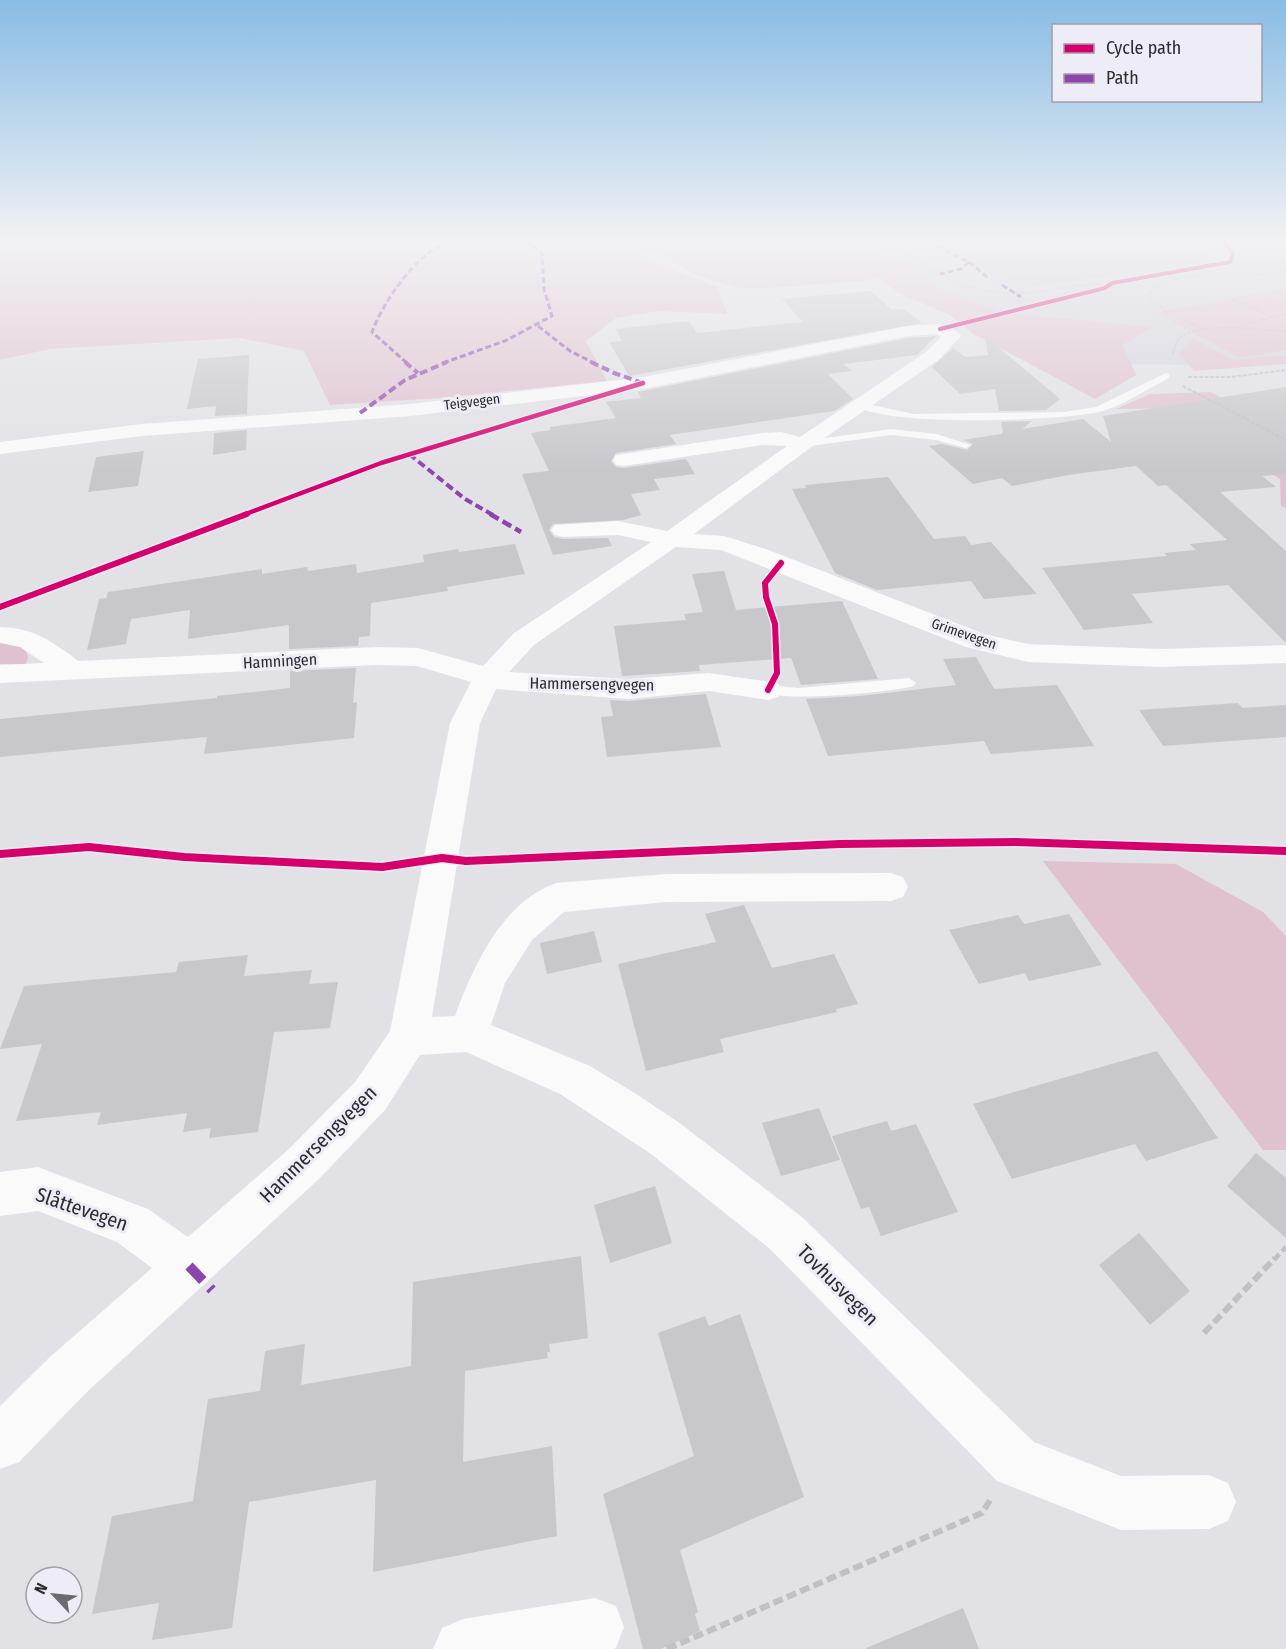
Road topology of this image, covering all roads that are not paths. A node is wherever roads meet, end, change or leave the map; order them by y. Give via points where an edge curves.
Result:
1 (940, 329) joint
2 (1166, 376) road end
3 (862, 406) junction
4 (803, 444) junction
5 (966, 445) dead end
6 (0, 448) edge
7 (624, 460) dead end
8 (563, 530) dead end
9 (671, 539) junction
10 (0, 635) edge
11 (1281, 652) edge
12 (71, 670) junction
13 (0, 674) edge
14 (487, 679) junction
15 (909, 683) dead end
16 (768, 690) joint
17 (891, 887) dead end
18 (468, 1034) junction
19 (409, 1037) junction
20 (0, 1194) edge
21 (189, 1266) junction
22 (0, 1443) edge
23 (1209, 1502) dead end
24 (596, 1627) dead end
25 (472, 1648) edge

1 - 3 street, Hammersengvegen via 952,336 932,356
1 - 6 street, Teigvegen via 908,331 643,383 410,410 142,430
2 - 3 lane via 1099,409 1065,415 914,417
3 - 4 street, Hammersengvegen
4 - 5 lane via 891,432
4 - 7 street via 781,438 762,439
4 - 9 street, Hammersengvegen
8 - 9 street via 618,528
9 - 11 street, Grimevegen via 724,543 746,550 976,641 1028,653 1161,658
9 - 14 street, Hammersengvegen via 524,639
10 - 12 street via 23,636
12 - 13 street, Hamningen
12 - 14 street, Hamningen via 376,656 418,657
14 - 16 street, Hammersengvegen via 628,689 709,682
14 - 19 street, Hammersengvegen via 465,723
15 - 16 lane via 798,693
17 - 18 street via 666,888 556,898 519,929 488,977
18 - 19 street, Tovhusvegen
18 - 23 street, Tovhusvegen via 575,1080 618,1106 740,1197 786,1233 1016,1462 1121,1503
19 - 21 street, Hammersengvegen via 370,1096 304,1164
20 - 21 street, Slåttevegen via 38,1189 132,1225
21 - 22 street, Hammersengvegen via 69,1374
24 - 25 street

